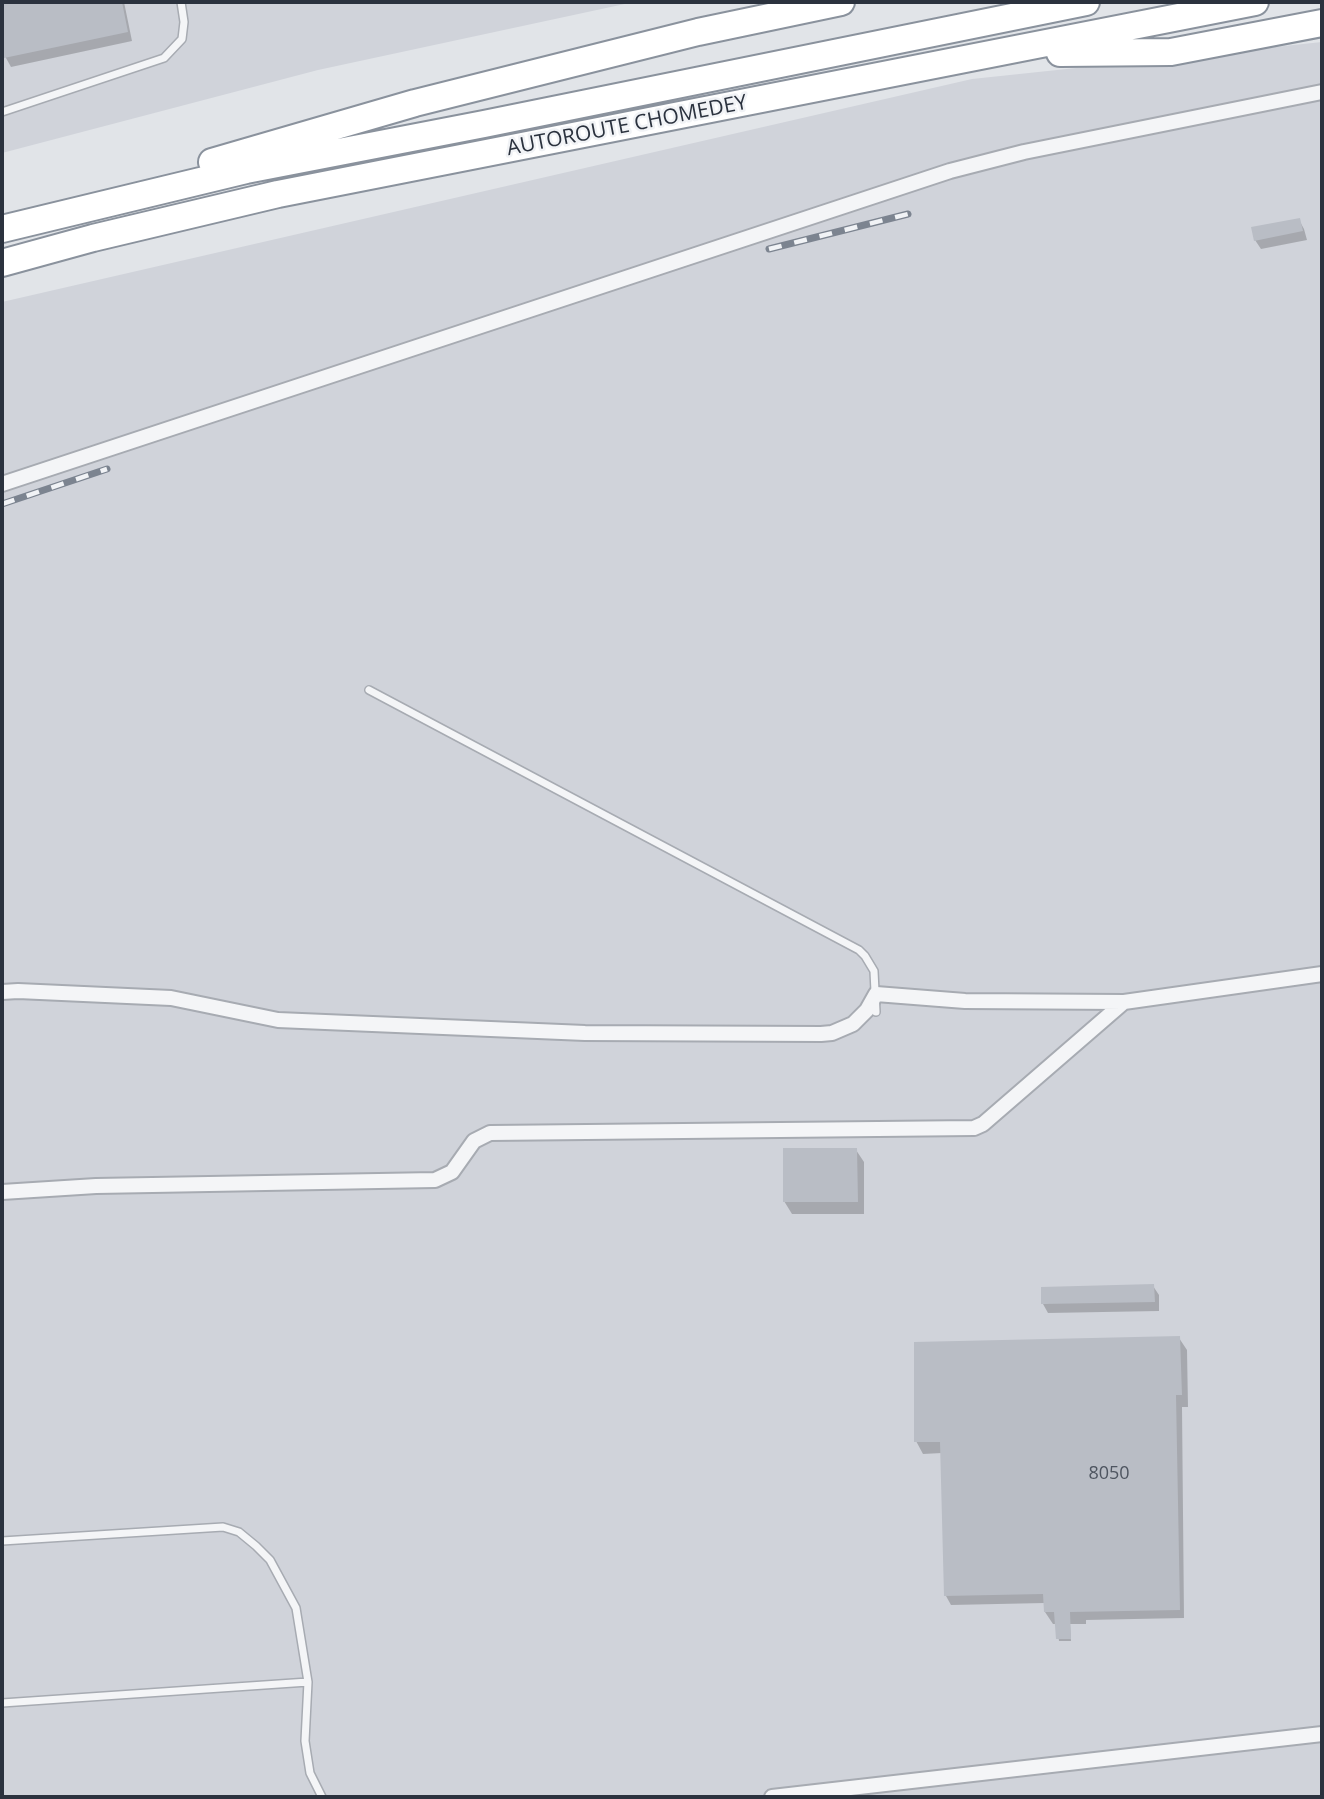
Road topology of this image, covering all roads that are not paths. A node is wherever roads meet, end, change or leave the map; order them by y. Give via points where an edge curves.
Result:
1 (181, 2) edge
2 (841, 2) edge
3 (1086, 2) edge
4 (1255, 2) edge
5 (1322, 23) edge
6 (995, 53) junction
7 (1322, 92) edge
8 (2, 112) edge
9 (32, 221) junction
10 (2, 229) edge
11 (2, 264) edge
12 (2, 484) edge
13 (369, 690) dead end
14 (1322, 974) edge
15 (2, 992) edge
16 (876, 994) junction
17 (1124, 1002) junction
18 (876, 1012) dead end
19 (2, 1192) edge
20 (2, 1541) edge
21 (308, 1682) junction
22 (2, 1703) edge
23 (1322, 1734) edge
24 (322, 1797) edge
25 (772, 1797) edge

1 - 8 lane via 183,39 164,58
2 - 9 highway via 698,32 370,115
3 - 9 highway, AUTOROUTE CHOMEDEY via 246,170
4 - 6 highway, AUTOROUTE CHOMEDEY
5 - 6 highway via 1171,52
6 - 11 highway, AUTOROUTE CHOMEDEY via 278,194
7 - 12 street via 950,171
9 - 10 highway, AUTOROUTE CHOMEDEY
13 - 16 lane via 859,950 874,971
14 - 17 street
15 - 16 street via 171,998 278,1020 585,1033 821,1034 853,1024
16 - 17 street via 965,1001
16 - 18 lane
17 - 19 street via 974,1128 490,1133 474,1141 452,1172 435,1180
20 - 21 lane via 223,1527 239,1532 270,1560 296,1608
21 - 22 lane
21 - 24 lane via 305,1741 310,1773
23 - 25 street

